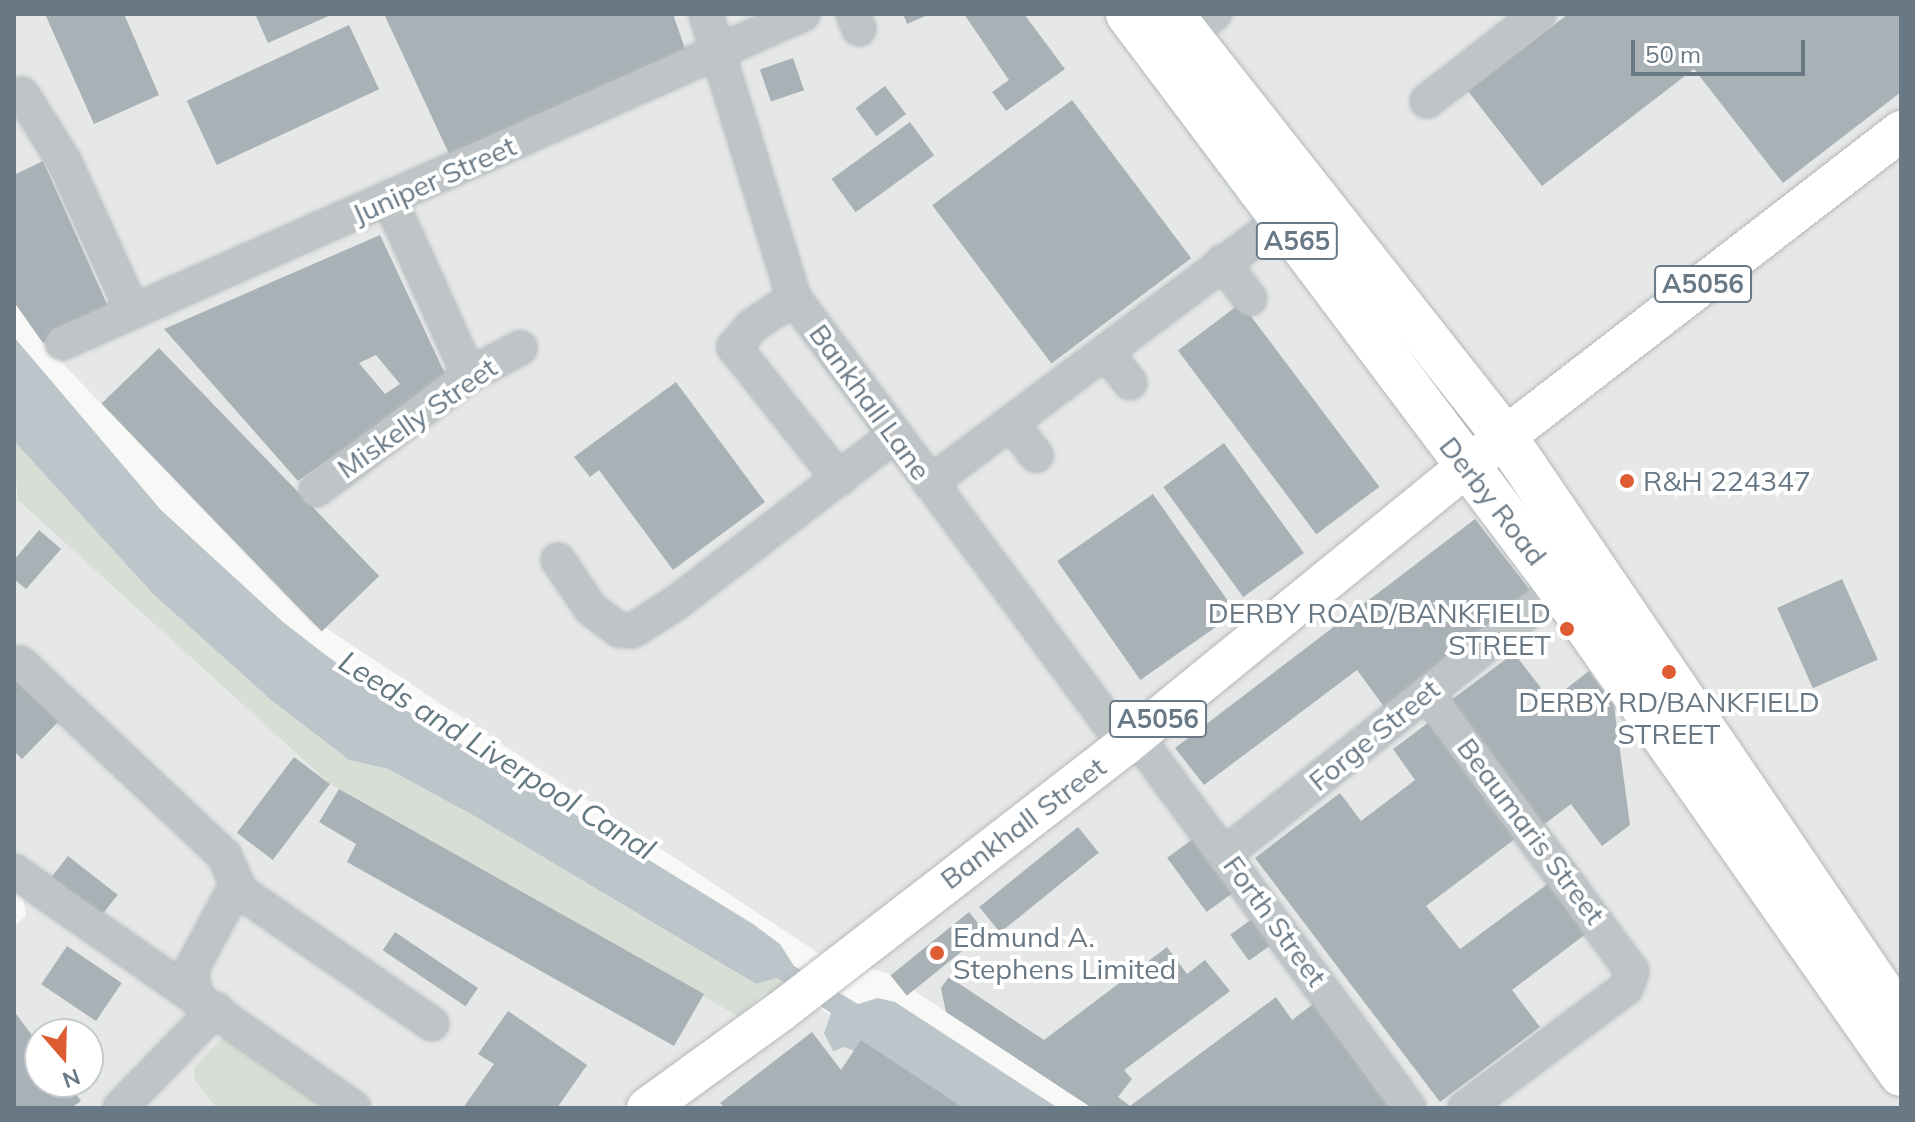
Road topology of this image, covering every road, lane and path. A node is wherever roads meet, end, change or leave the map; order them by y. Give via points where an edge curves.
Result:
1 (706, 14) edge
2 (803, 14) edge
3 (1128, 14) edge
4 (1539, 14) edge
5 (1189, 21) edge
6 (718, 53) junction
7 (22, 94) dead end
8 (1427, 101) dead end
9 (1901, 131) edge
10 (390, 200) junction
11 (1281, 220) junction
12 (1343, 235) junction
13 (1222, 262) junction
14 (794, 298) junction
15 (1250, 299) dead end
16 (133, 312) junction
17 (62, 343) dead end
18 (520, 348) dead end
19 (1106, 352) junction
20 (469, 375) junction
21 (1130, 383) dead end
22 (1011, 423) junction
23 (894, 436) junction
24 (1505, 437) junction
25 (1036, 455) dead end
26 (1466, 467) junction
27 (839, 479) junction
28 (930, 483) junction
29 (316, 490) dead end
30 (558, 560) dead end
31 (1559, 587) junction
32 (20, 663) dead end
33 (1618, 671) junction
34 (1427, 693) junction
35 (1131, 740) junction
36 (1226, 853) junction
37 (14, 871) edge
38 (235, 888) junction
39 (206, 1002) junction
40 (1901, 1020) edge
41 (432, 1024) dead end
42 (1901, 1074) edge
43 (120, 1108) edge
44 (354, 1108) edge
45 (647, 1108) edge
46 (1409, 1108) edge
47 (1465, 1108) edge

1 - 6 street, Bankhall Lane
2 - 6 street, Juniper Street
3 - 11 highway, Derby Road / A565
4 - 8 street
5 - 12 highway, Derby Road / A565
6 - 10 street, Juniper Street
6 - 14 street, Bankhall Lane
7 - 16 street via 64,161
9 - 24 main road, A5056
10 - 16 street, Juniper Street
10 - 20 street
11 - 13 street
11 - 26 highway, Derby Road / A565
12 - 24 highway, Derby Road / A565
12 - 26 highway via 1359,287 1467,432 1473,448
13 - 15 street
13 - 19 street
14 - 23 street, Bankhall Lane
14 - 27 street via 752,326 734,347
16 - 17 street, Juniper Street
18 - 20 street, Miskelly Street
19 - 21 street
19 - 22 street
20 - 29 street, Miskelly Street
22 - 25 street
22 - 28 street
23 - 27 street
23 - 28 street, Bankhall Lane
24 - 26 main road, A5056
24 - 33 highway via 1497,460 1501,482 1600,624
24 - 40 highway, Derby Road / A565
26 - 31 highway, Derby Road / A565
26 - 35 main road, Bankhall Street / A5056
27 - 30 street via 632,631 619,630 591,609
28 - 35 street, Bankhall Lane
31 - 33 highway, Derby Road / A565
31 - 34 street, Forge Street
32 - 38 street via 224,855
33 - 42 highway, Derby Road / A565
34 - 36 street, Forge Street
34 - 47 street, Beaumaris Street via 1632,971 1626,988
35 - 36 street, Forth Street
35 - 45 main road, Bankhall Street / A5056
36 - 46 street, Forth Street
37 - 39 street
38 - 39 street via 191,970
38 - 41 street
39 - 43 street
39 - 44 street

